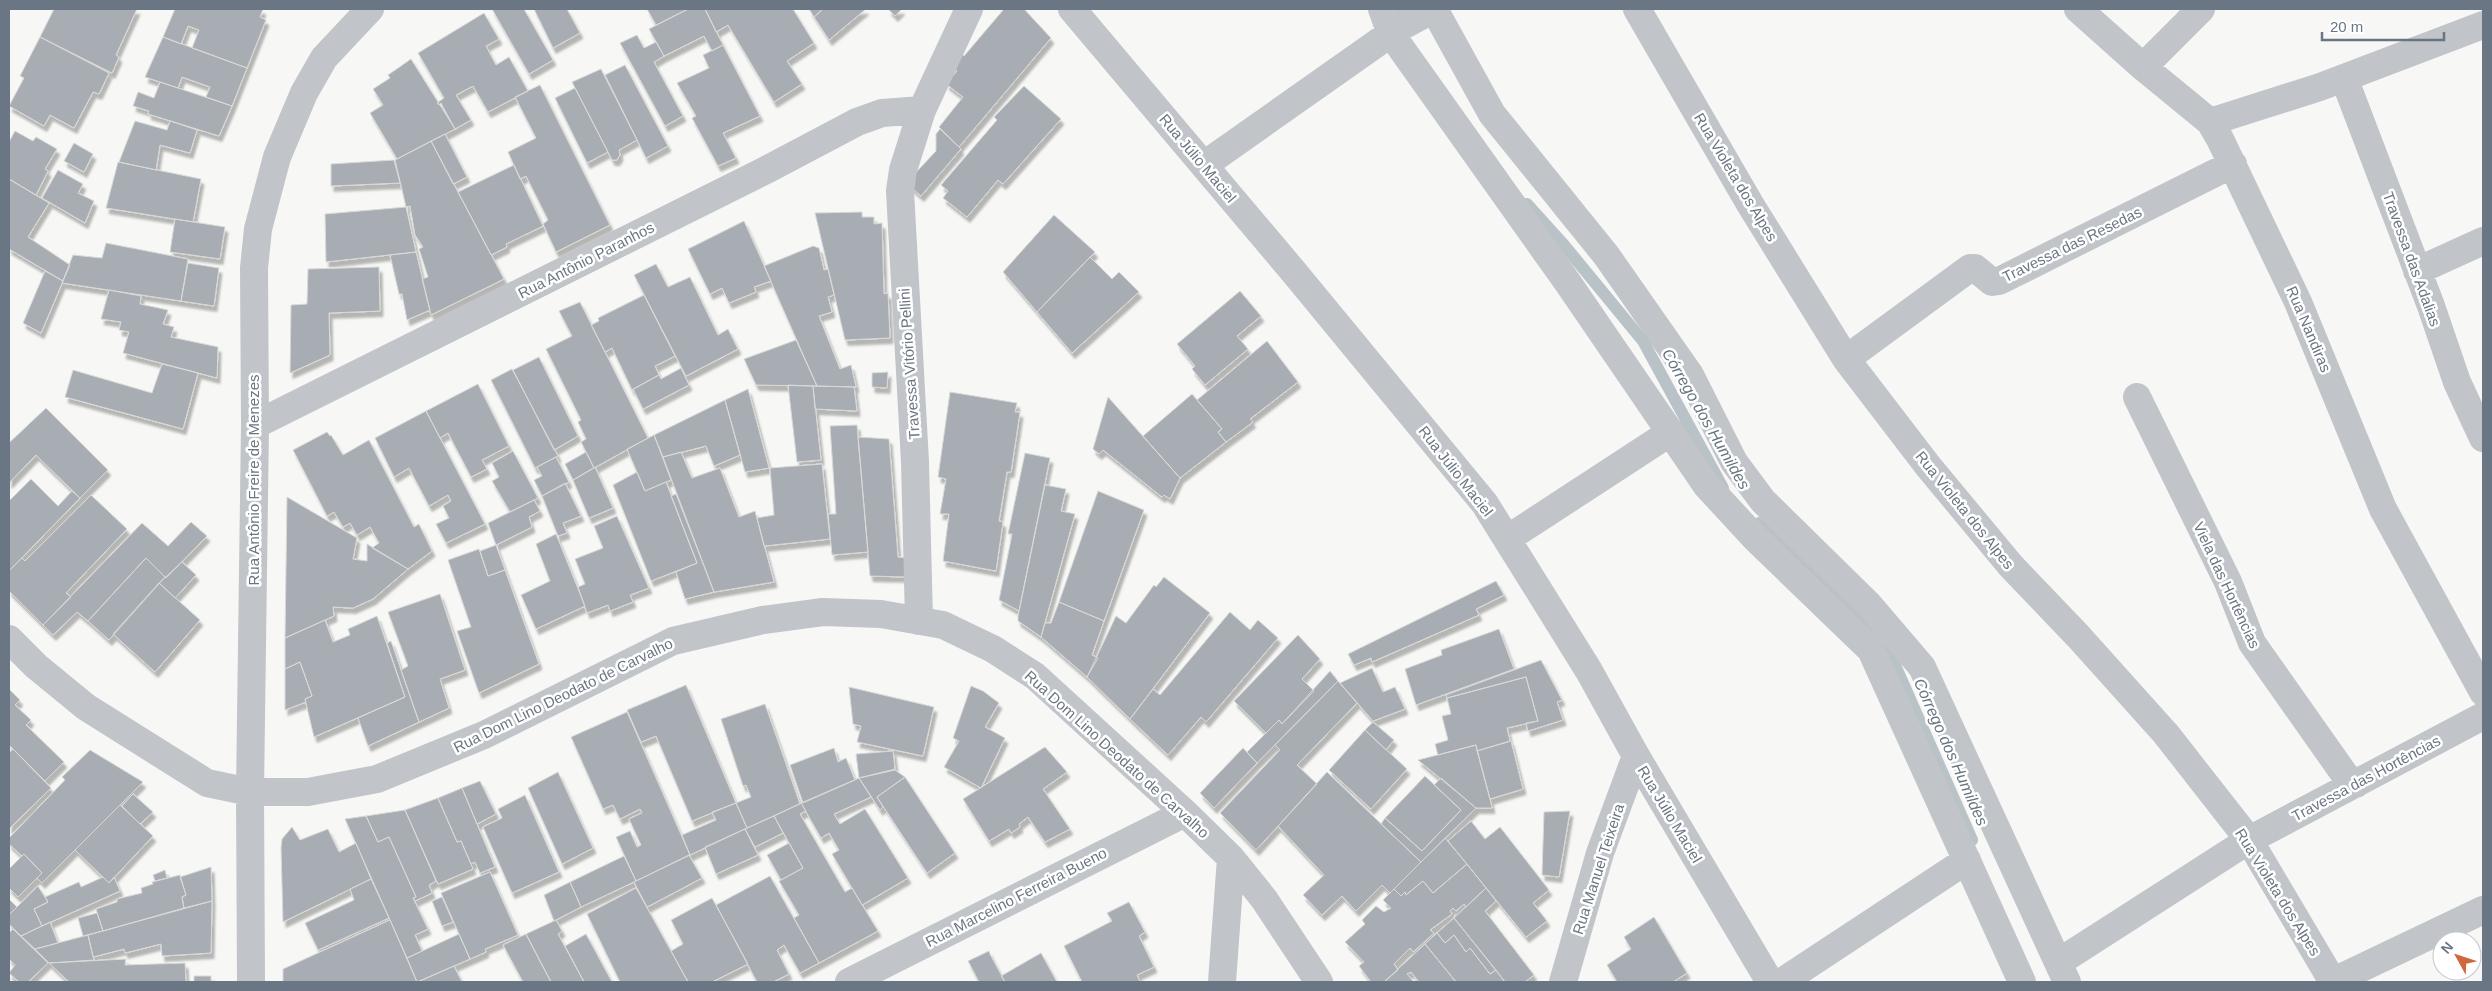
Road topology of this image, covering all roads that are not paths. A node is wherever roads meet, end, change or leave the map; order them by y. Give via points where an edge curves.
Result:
1 (370, 9) edge
2 (969, 9) edge
3 (1072, 9) edge
4 (1636, 9) edge
5 (2078, 9) edge
6 (2201, 9) edge
7 (1432, 10) edge
8 (1390, 24) edge
9 (2483, 25) edge
10 (2143, 68) junction
11 (2344, 78) junction
12 (922, 110) junction
13 (2210, 122) junction
14 (2233, 164) junction
15 (1204, 165) junction
16 (2483, 241) edge
17 (2418, 271) junction
18 (1846, 359) junction
19 (2137, 397) dead end
20 (255, 425) junction
21 (1671, 432) junction
22 (2483, 438) edge
23 (1506, 539) junction
24 (1799, 559) junction
25 (919, 621) junction
26 (9, 639) edge
27 (2483, 692) edge
28 (2483, 716) edge
29 (1636, 756) junction
30 (2356, 784) junction
31 (250, 792) junction
32 (1185, 813) junction
33 (2248, 840) junction
34 (1231, 858) junction
35 (1967, 860) junction
36 (2025, 893) junction
37 (1991, 908) junction
38 (2483, 910) edge
39 (2063, 972) edge
40 (251, 982) edge
41 (849, 982) edge
42 (1222, 982) edge
43 (1319, 982) edge
44 (1562, 982) edge
45 (1770, 982) edge
46 (1782, 982) edge
47 (2022, 982) edge
48 (2332, 982) edge

1 - 20 street, Rua Antônio Freire de Menezes via 324,58 304,93 266,191 254,268
2 - 12 street, Travessa Vitório Pellini
3 - 15 street, Rua Júlio Maciel
4 - 18 street, Rua Violeta dos Alpes via 1750,204
5 - 10 street, Rua Nandiras
6 - 10 street
7 - 8 street
7 - 24 street via 1492,114 1606,255 1690,375 1734,462
8 - 15 street
8 - 21 street
9 - 11 street
10 - 13 street, Rua Nandiras
11 - 13 street
11 - 17 street, Travessa das Adalias
12 - 20 street, Rua Antônio Paranhos via 882,113 857,122
12 - 25 street, Travessa Vitório Pellini via 903,170 900,191 915,462
13 - 14 street, Rua Nandiras
14 - 18 street, Travessa das Resedas via 1999,281 1992,282 1975,268 1970,268
14 - 27 street, Rua Nandiras via 2298,302 2383,509
15 - 23 street, Rua Júlio Maciel via 1485,504
16 - 17 street
17 - 22 street, Travessa das Adalias via 2457,382
18 - 33 street, Rua Violeta dos Alpes via 1928,466 2011,566 2166,734
19 - 30 street, Viela das Hortências via 2228,582 2252,643 2345,775
20 - 31 street, Rua Antônio Freire de Menezes
21 - 23 street
21 - 24 street via 1707,486 1756,540
23 - 29 street, Rua Júlio Maciel via 1589,671
24 - 35 street via 1871,650
24 - 36 street via 1869,605 1922,667
25 - 31 street, Rua Dom Lino Deodato de Carvalho via 881,614 823,612 763,620 673,641 484,734 377,779 308,792
25 - 32 street, Rua Dom Lino Deodato de Carvalho via 943,625 993,649 1035,676
26 - 31 street, Rua Dom Lino Deodato de Carvalho via 86,707 207,782
28 - 30 street, Travessa das Hortências
29 - 44 street, Rua Manuel Teixeira via 1600,853
29 - 45 street, Rua Júlio Maciel
30 - 33 street, Travessa das Hortências
31 - 40 street, Rua Antônio Freire de Menezes
32 - 34 street, Rua Dom Lino Deodato de Carvalho
32 - 41 street, Rua Marcelino Ferreira Bueno
33 - 39 street, Travessa das Hortências
33 - 48 street, Rua Violeta dos Alpes
34 - 42 street
34 - 43 street, Rua Dom Lino Deodato de Carvalho via 1264,899
35 - 37 street
35 - 46 street
36 - 37 street
36 - 39 street
37 - 47 street
38 - 48 street

